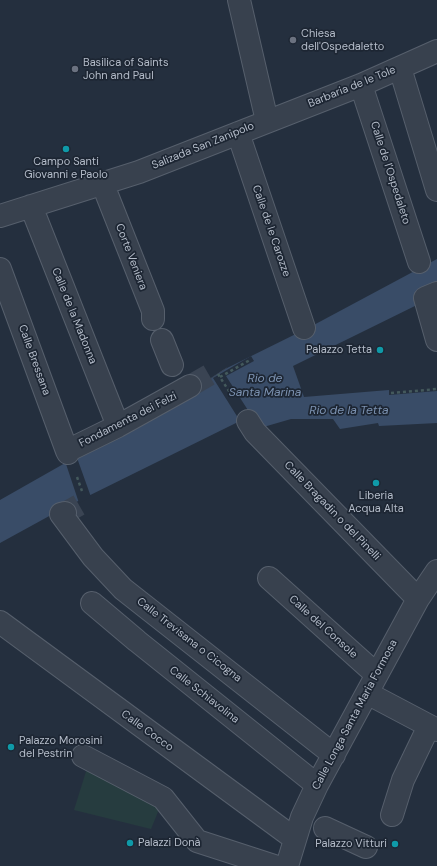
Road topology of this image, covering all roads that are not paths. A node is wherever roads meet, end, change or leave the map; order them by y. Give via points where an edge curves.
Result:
1 (239, 0) edge
2 (437, 51) edge
3 (400, 68) junction
4 (361, 85) junction
5 (267, 121) junction
6 (238, 133) junction
7 (431, 144) edge
8 (437, 190) edge
9 (105, 191) junction
10 (31, 206) junction
11 (0, 216) edge
12 (419, 262) dead end
13 (0, 269) edge
14 (431, 296) edge
15 (153, 319) dead end
16 (304, 328) dead end
17 (162, 340) dead end
18 (437, 340) edge
19 (172, 365) dead end
20 (190, 386) tunnel mouth
21 (248, 421) dead end
22 (118, 426) junction
23 (68, 452) joint
24 (65, 513) dead end
25 (437, 571) edge
26 (269, 578) dead end
27 (418, 598) junction
28 (92, 603) dead end
29 (0, 622) edge
30 (372, 684) junction
31 (254, 691) junction
32 (234, 718) junction
33 (433, 728) edge
34 (334, 755) junction
35 (83, 756) dead end
36 (317, 785) junction
37 (392, 815) dead end
38 (312, 822) junction
39 (295, 839) junction
40 (366, 847) dead end
41 (274, 866) edge
42 (287, 866) edge

1 - 5 street
2 - 3 street, Barbaria de le Tole
3 - 4 street, Barbaria de le Tole
3 - 7 street
4 - 5 street, Barbaria de le Tole
4 - 12 street, Calle de l'Ospedaleto
5 - 6 street, Salizada San Zanipolo
6 - 9 street, Salizada San Zanipolo via 139,172
6 - 16 street, Calle de le Carozze
7 - 8 street
9 - 10 street
9 - 15 street, Corte Veniera via 153,312
10 - 11 street
10 - 22 street, Calle de la Madonna
13 - 23 street, Calle Bressana
14 - 18 street
17 - 19 street
20 - 22 street, Fondamenta dei Felzi
21 - 27 street, Calle Bragadin o del Pinelli via 255,432
22 - 23 street, Fondamenta dei Felzi
24 - 31 street, Calle Trevisana o Cicogna via 61,514 93,557 123,589
25 - 27 street, Calle Longa Santa Maria Formosa
26 - 30 street, Calle del Console
27 - 30 street, Calle Longa Santa Maria Formosa
28 - 32 street, Calle Schiavolina
29 - 39 street, Calle Cocco
30 - 33 street, Calle del Console
30 - 34 street, Calle Longa Santa Maria Formosa
31 - 32 street
31 - 34 street, Calle Trevisana o Cicogna
32 - 36 street, Calle Schiavolina
33 - 37 street via 403,780
34 - 36 street, Calle Longa Santa Maria Formosa
35 - 41 street via 163,798 197,841
36 - 38 street, Calle Longa Santa Maria Formosa
38 - 39 street, Calle Longa Santa Maria Formosa
38 - 40 street
39 - 42 street, Calle Longa Santa Maria Formosa

